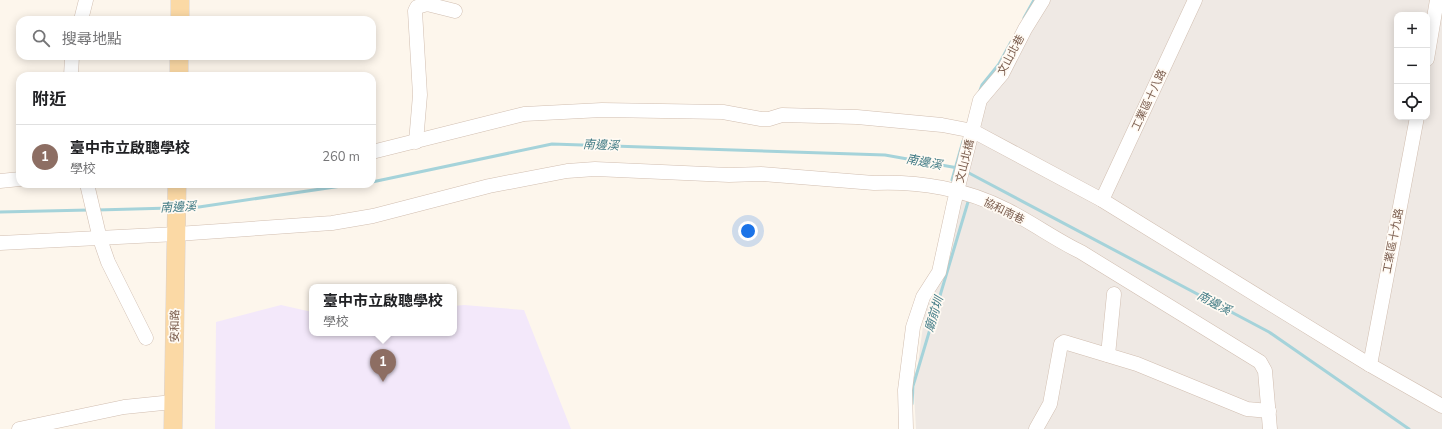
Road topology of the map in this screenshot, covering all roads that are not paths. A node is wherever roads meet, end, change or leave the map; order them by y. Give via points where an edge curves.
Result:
1 (86, 0) edge
2 (180, 0) edge
3 (1042, 0) edge
4 (1195, 0) edge
5 (1437, 0) edge
6 (455, 11) dead end
7 (82, 16) edge
8 (180, 16) edge
9 (1429, 48) edge
10 (72, 60) edge
11 (179, 60) edge
12 (71, 72) edge
13 (179, 72) edge
14 (1416, 120) edge
15 (973, 131) junction
16 (416, 142) junction
17 (376, 151) edge
18 (16, 180) edge
19 (0, 181) edge
20 (88, 188) edge
21 (177, 188) edge
22 (958, 192) junction
23 (1102, 200) junction
24 (177, 229) junction
25 (99, 235) junction
26 (0, 243) edge
27 (1114, 294) dead end
28 (146, 338) dead end
29 (1108, 355) junction
30 (1370, 365) junction
31 (173, 402) junction
32 (1442, 406) edge
33 (1269, 411) junction
34 (20, 429) edge
35 (172, 429) edge
36 (906, 429) edge
37 (1036, 429) edge
38 (1270, 429) edge

1 - 7 street
2 - 8 main road
3 - 15 street, 文山北巷 via 1002,74 980,100
4 - 23 street, 工業區十八路
5 - 9 street
6 - 16 street via 427,4 417,7 415,11 420,95
10 - 12 street
11 - 13 main road
14 - 30 street, 工業區十九路
15 - 16 street via 935,124 857,117 782,115 760,119 723,112 602,110 524,114
15 - 22 street, 文山北橋
15 - 23 street
16 - 17 street
18 - 19 street
20 - 25 street
21 - 24 main road, 安和路
22 - 24 street, 協和南巷 via 933,186 892,182 874,183 761,174 595,169 574,170 489,186 373,216 332,223
22 - 33 street, 協和南巷 via 1007,210 1081,252 1260,362 1265,371
22 - 36 street via 940,272 923,297 913,327 906,390
23 - 30 street
24 - 25 street, 協和南巷
24 - 31 main road, 安和路
25 - 26 street, 協和南巷
25 - 28 street via 108,262
27 - 29 street
29 - 33 street via 1247,409
29 - 37 street via 1064,342 1061,344 1050,404
30 - 32 street
31 - 34 street via 124,407
31 - 35 main road, 安和路
33 - 38 street

